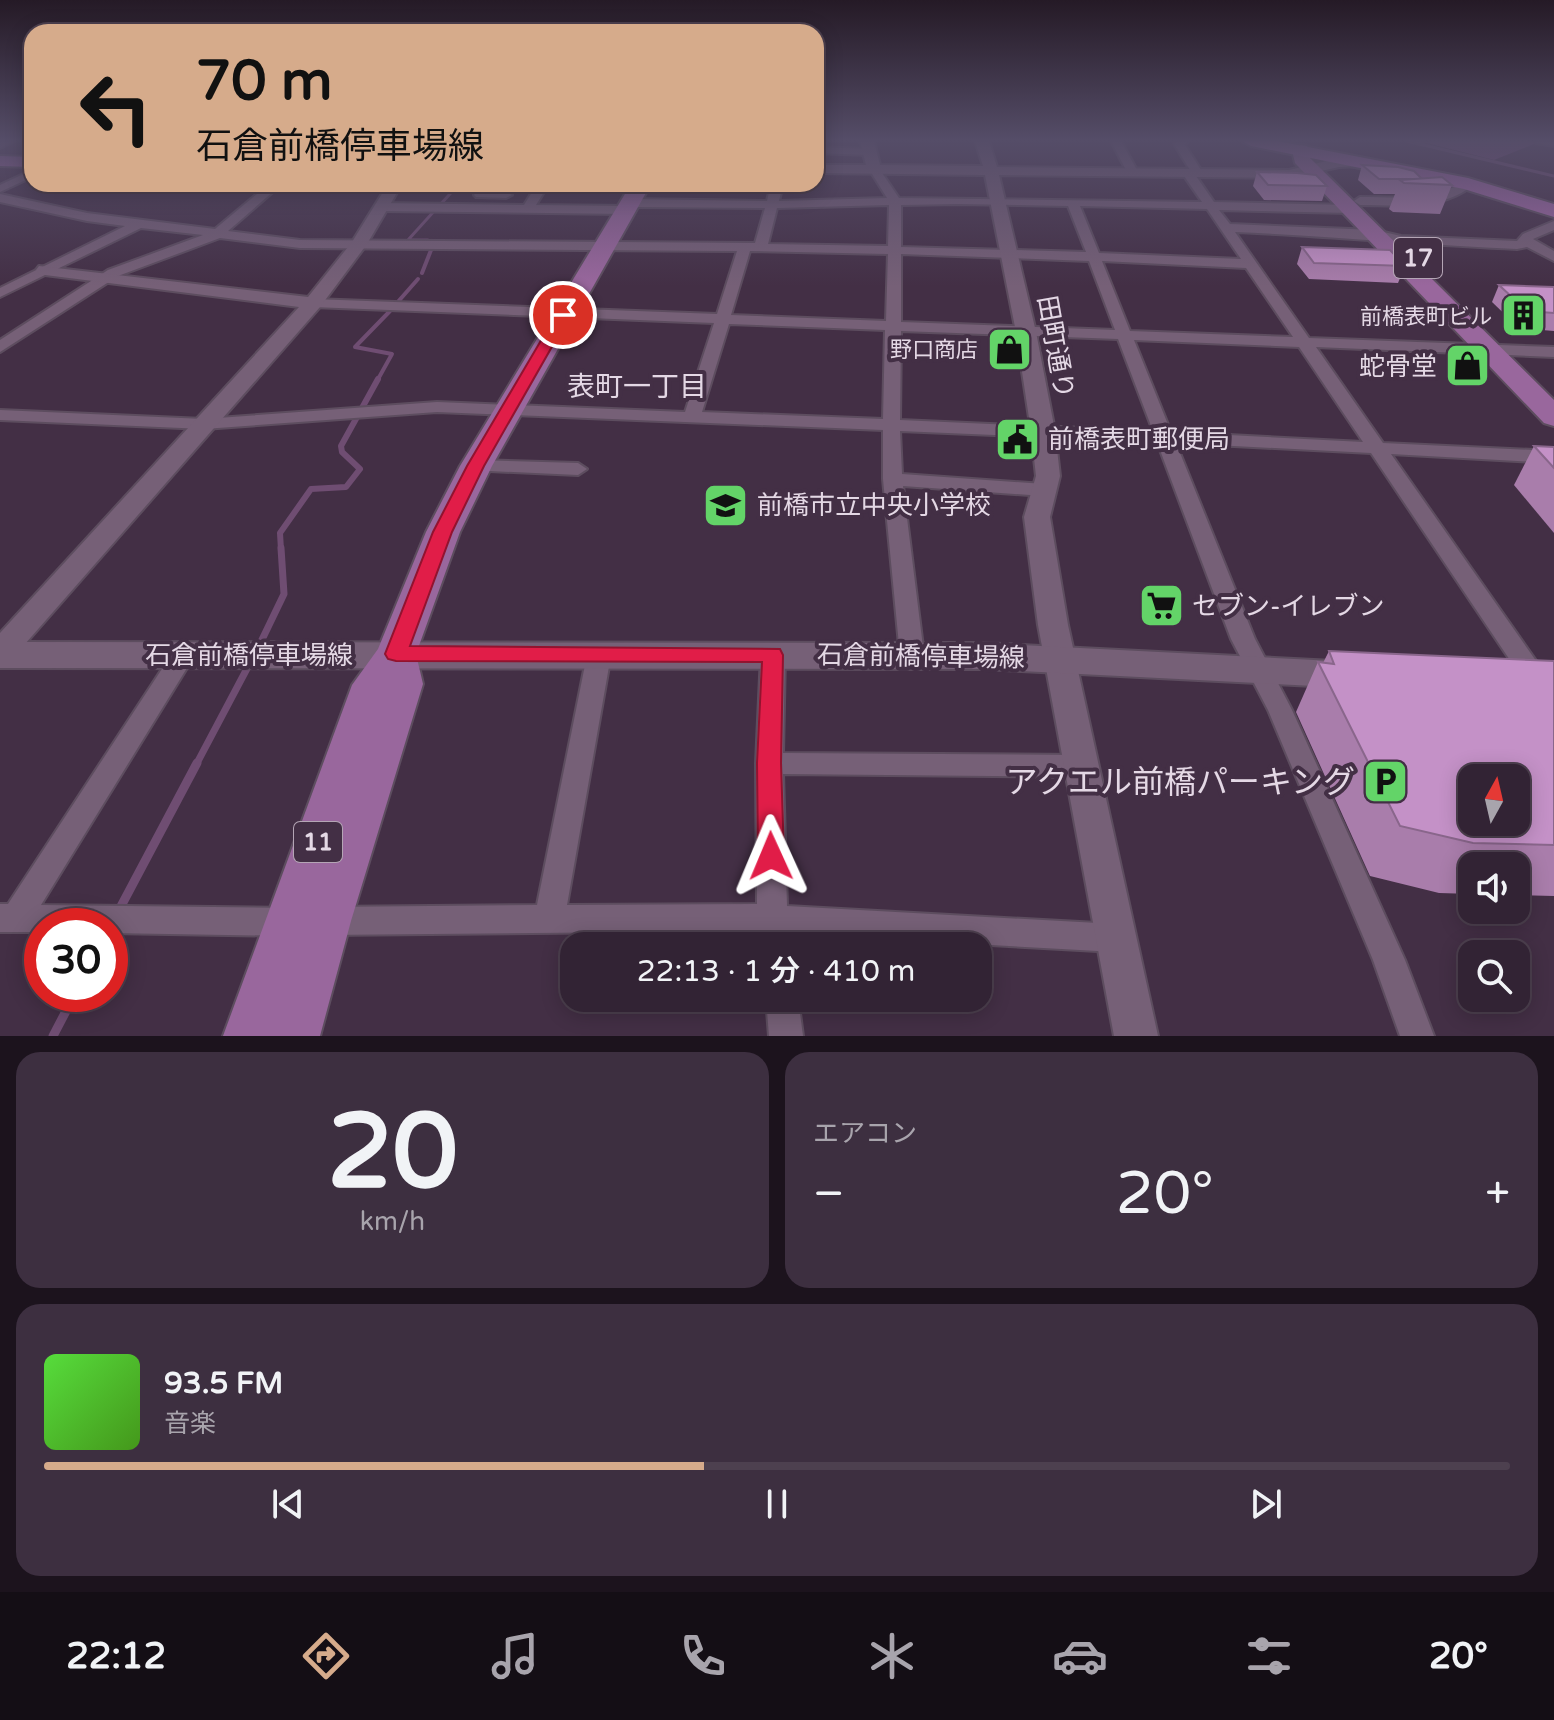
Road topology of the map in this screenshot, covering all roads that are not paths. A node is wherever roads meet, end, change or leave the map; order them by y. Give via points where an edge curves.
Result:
1 (887, 189) edge
2 (995, 189) edge
3 (1202, 189) edge
4 (1337, 189) edge
5 (1459, 189) edge
6 (1485, 189) edge
7 (267, 192) edge
8 (390, 192) edge
9 (482, 192) edge
10 (515, 192) edge
11 (538, 192) edge
12 (775, 192) edge
13 (0, 198) edge
14 (632, 199) edge
15 (895, 201) junction
16 (997, 201) junction
17 (1073, 203) junction
18 (771, 205) junction
19 (1355, 205) junction
20 (1211, 206) junction
21 (381, 207) junction
22 (528, 209) junction
23 (1554, 211) edge
24 (138, 224) junction
25 (1554, 225) edge
26 (1227, 228) junction
27 (1375, 234) junction
28 (216, 235) junction
29 (1401, 240) junction
30 (1527, 241) junction
31 (359, 244) junction
32 (606, 244) junction
33 (753, 247) junction
34 (894, 250) junction
35 (1010, 253) junction
36 (1554, 257) edge
37 (1097, 259) junction
38 (1252, 264) junction
39 (45, 270) junction
40 (103, 278) junction
41 (0, 293) edge
42 (313, 303) junction
43 (563, 315) junction
44 (723, 320) junction
45 (892, 325) junction
46 (1026, 332) junction
47 (1127, 337) junction
48 (1308, 344) junction
49 (0, 347) edge
50 (1502, 350) junction
51 (1554, 352) edge
52 (1554, 390) edge
53 (507, 410) junction
54 (0, 415) edge
55 (1554, 417) edge
56 (692, 418) junction
57 (204, 424) junction
58 (892, 425) junction
59 (1043, 431) junction
60 (1165, 438) junction
61 (1378, 448) junction
62 (1554, 457) edge
63 (476, 466) junction
64 (578, 469) dead end
65 (892, 479) junction
66 (1044, 490) junction
67 (0, 654) edge
68 (396, 654) junction
69 (183, 655) junction
70 (599, 655) junction
71 (773, 655) junction
72 (912, 655) junction
73 (1060, 659) junction
74 (1259, 671) junction
75 (1381, 676) edge
76 (1492, 682) edge
77 (1547, 685) edge
78 (769, 763) junction
79 (1080, 766) junction
80 (8, 918) edge
81 (550, 918) junction
82 (308, 921) junction
83 (774, 932) edge
84 (992, 936) edge
85 (1116, 938) junction
86 (783, 1012) edge
87 (251, 1036) edge
88 (292, 1036) edge
89 (786, 1036) edge
90 (1136, 1036) edge
91 (1417, 1036) edge

1 - 15 street
2 - 16 street, 田町通り
3 - 20 street
4 - 19 main road, 17
5 - 19 street via 1424,201
6 - 23 highway
7 - 28 street
8 - 21 street
9 - 10 street
11 - 22 street
12 - 18 street
13 - 24 street
14 - 18 street
14 - 22 street
14 - 32 main road, 11
15 - 16 street
15 - 18 street
15 - 34 street
16 - 17 street
16 - 35 street, 田町通り
17 - 20 street
17 - 37 street
18 - 33 street
19 - 20 street
19 - 27 main road, 17
19 - 29 main road, 17
20 - 26 street
21 - 22 street
21 - 31 street
24 - 28 street
24 - 39 street
25 - 30 street
26 - 27 street
26 - 38 street
27 - 29 street
27 - 50 main road, 17
28 - 31 street
28 - 40 street
29 - 30 street via 1517,245
29 - 50 main road, 17
30 - 36 street
31 - 32 street
31 - 42 street
32 - 33 street
32 - 43 main road, 11
33 - 34 street
33 - 44 street
34 - 35 street
34 - 45 street
35 - 37 street
35 - 46 street, 田町通り
37 - 38 street
37 - 47 street
38 - 48 street
39 - 40 street
39 - 41 street
40 - 42 street
40 - 49 street
42 - 43 street
42 - 57 street
43 - 44 street
43 - 53 main road, 11
44 - 45 street
44 - 56 street
45 - 46 street
45 - 58 street
46 - 47 street
46 - 59 street, 田町通り
47 - 48 street
47 - 60 street
48 - 50 street
48 - 61 street
50 - 51 street
50 - 52 main road, 17
50 - 55 main road, 17
53 - 56 street
53 - 57 street via 437,407
53 - 63 main road, 11
54 - 57 street
56 - 58 street
57 - 67 street
58 - 59 street
58 - 65 street
59 - 60 street
59 - 66 street, 田町通り via 1048,469
60 - 61 street
60 - 74 street
61 - 62 street
61 - 77 street
63 - 64 street
63 - 68 main road, 11 via 443,532
65 - 66 street
65 - 72 street
66 - 73 street, 田町通り via 1037,525
67 - 69 main road, 石倉前橋停車場線
68 - 69 main road, 石倉前橋停車場線
68 - 70 main road, 石倉前橋停車場線
68 - 82 main road, 11 via 402,684
69 - 80 street
70 - 71 main road, 石倉前橋停車場線
70 - 81 street
71 - 72 main road, 石倉前橋停車場線
71 - 78 street
72 - 73 main road, 石倉前橋停車場線
73 - 74 main road, 石倉前橋停車場線
73 - 79 street, 田町通り
74 - 75 main road, 石倉前橋停車場線
74 - 91 street via 1371,918
76 - 77 main road
78 - 79 street
78 - 83 street
79 - 85 street, 田町通り
80 - 82 street
81 - 82 street
81 - 83 street
82 - 87 main road, 11
82 - 88 main road, 11
84 - 85 street
85 - 90 street, 田町通り
86 - 89 street

